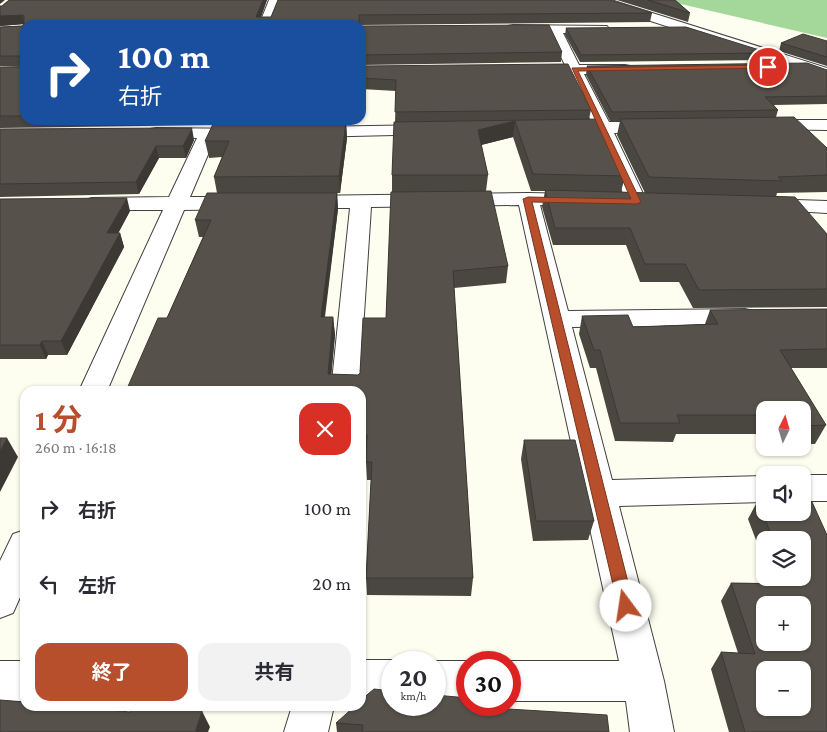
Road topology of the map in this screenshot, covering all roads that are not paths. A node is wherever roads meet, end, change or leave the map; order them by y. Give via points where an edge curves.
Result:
1 (275, 0) edge
2 (599, 0) edge
3 (267, 20) edge
4 (611, 28) edge
5 (640, 28) edge
6 (687, 28) junction
7 (496, 29) edge
8 (554, 29) junction
9 (806, 66) junction
10 (758, 67) edge
11 (642, 68) edge
12 (574, 69) junction
13 (516, 70) edge
14 (827, 73) edge
15 (827, 125) edge
16 (749, 126) edge
17 (671, 127) edge
18 (554, 128) edge
19 (603, 128) junction
20 (217, 129) edge
21 (446, 130) edge
22 (288, 132) edge
23 (138, 133) edge
24 (258, 133) edge
25 (528, 199) junction
26 (361, 201) junction
27 (637, 202) junction
28 (665, 202) edge
29 (176, 203) junction
30 (70, 204) edge
31 (741, 204) edge
32 (827, 207) edge
33 (769, 317) edge
34 (556, 319) junction
35 (95, 386) edge
36 (345, 386) edge
37 (811, 488) edge
38 (827, 488) edge
39 (756, 489) edge
40 (599, 493) junction
41 (20, 556) edge
42 (0, 601) edge
43 (366, 680) edge
44 (381, 680) edge
45 (0, 681) edge
46 (20, 681) edge
47 (521, 681) edge
48 (644, 681) junction
49 (312, 711) edge
50 (306, 732) edge
51 (652, 732) edge

1 - 3 street
2 - 6 street
4 - 8 street
5 - 6 street
6 - 9 street
7 - 8 street
8 - 12 street
9 - 10 street
9 - 14 street
11 - 12 street
12 - 13 street
12 - 19 street
15 - 16 street
17 - 19 street
18 - 19 street
19 - 27 street
20 - 23 street
20 - 24 street
20 - 29 street
21 - 22 street
25 - 26 street
25 - 27 street
25 - 34 street
26 - 29 street
26 - 36 street
27 - 28 street
29 - 30 street
29 - 35 street
31 - 32 street
33 - 34 street
34 - 40 street
37 - 38 street
39 - 40 street
40 - 48 street
41 - 42 street
43 - 44 street
45 - 46 street
47 - 48 street
48 - 51 street
49 - 50 street

